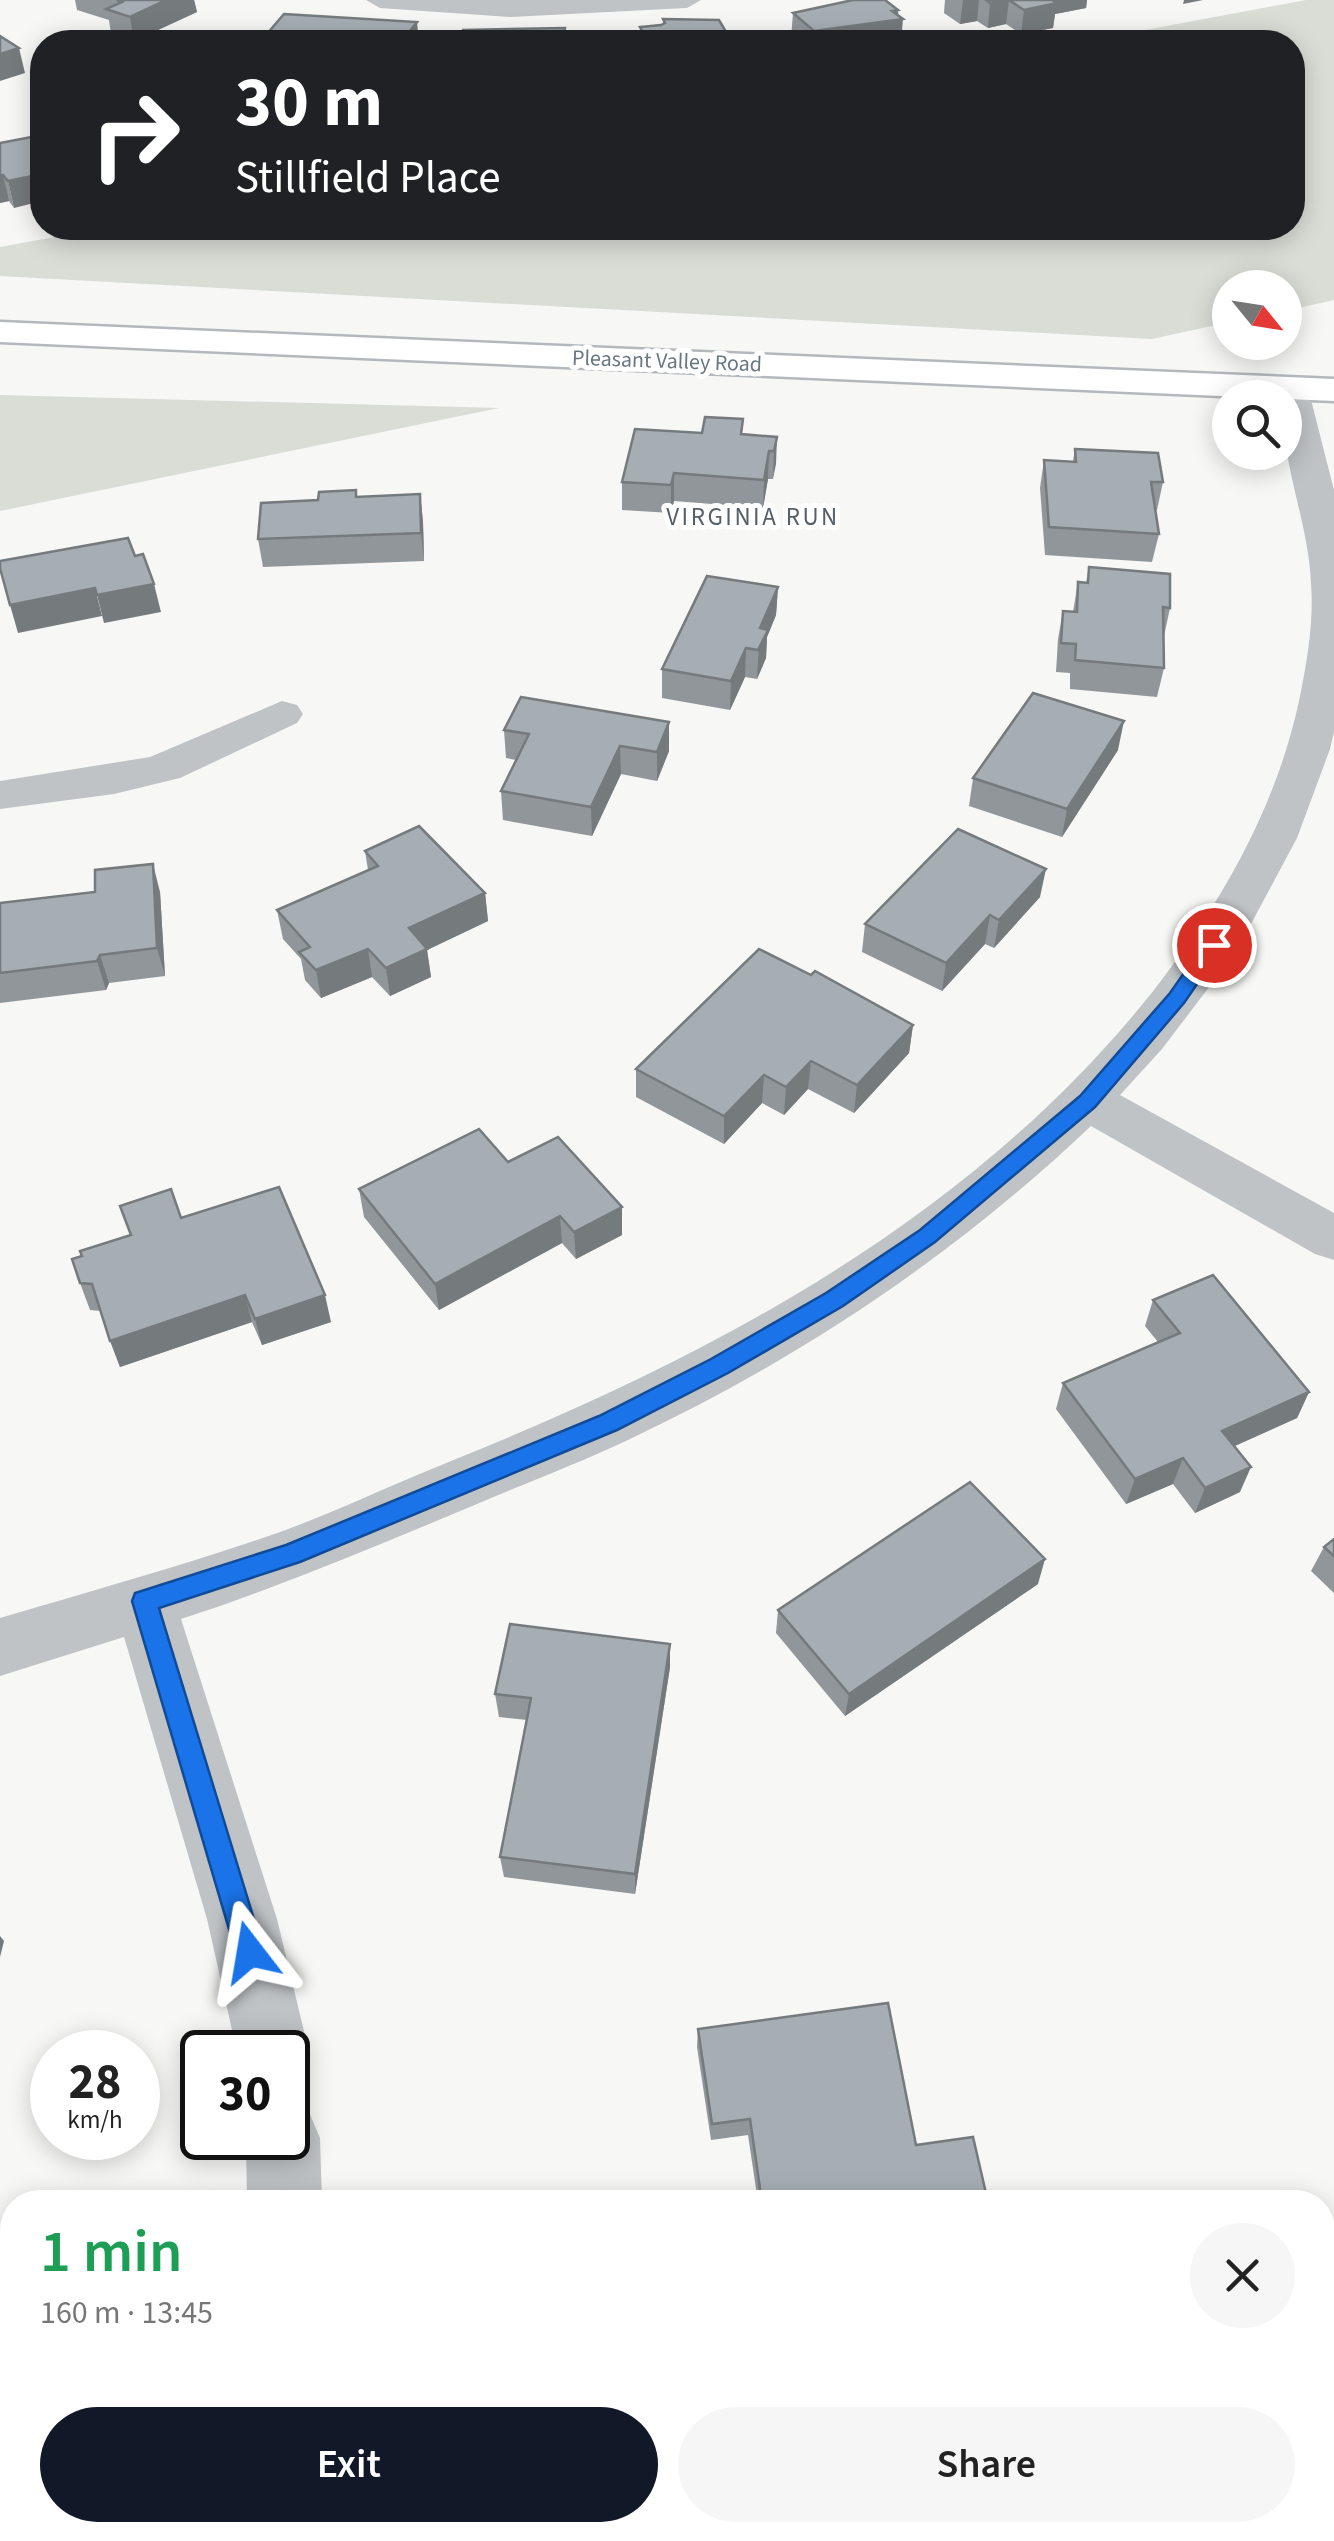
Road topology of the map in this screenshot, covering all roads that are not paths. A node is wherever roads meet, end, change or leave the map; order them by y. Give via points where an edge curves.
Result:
1 (380, 0) edge
2 (687, 0) edge
3 (0, 332) edge
4 (1312, 389) edge
5 (282, 714) dead end
6 (0, 795) edge
7 (1088, 1102) junction
8 (1334, 1239) edge
9 (144, 1601) junction
10 (0, 1647) edge
11 (268, 2030) edge
12 (283, 2160) edge
13 (284, 2190) edge

1 - 2 street via 511,9
3 - 4 main road, Pleasant Valley Road
4 - 7 street via 1332,602 1320,706 1300,779 1232,918 1177,998
5 - 6 street via 164,768
7 - 8 street
7 - 9 street via 928,1236 720,1366 608,1423 291,1554
9 - 10 street
9 - 11 street via 242,1919
12 - 13 street

